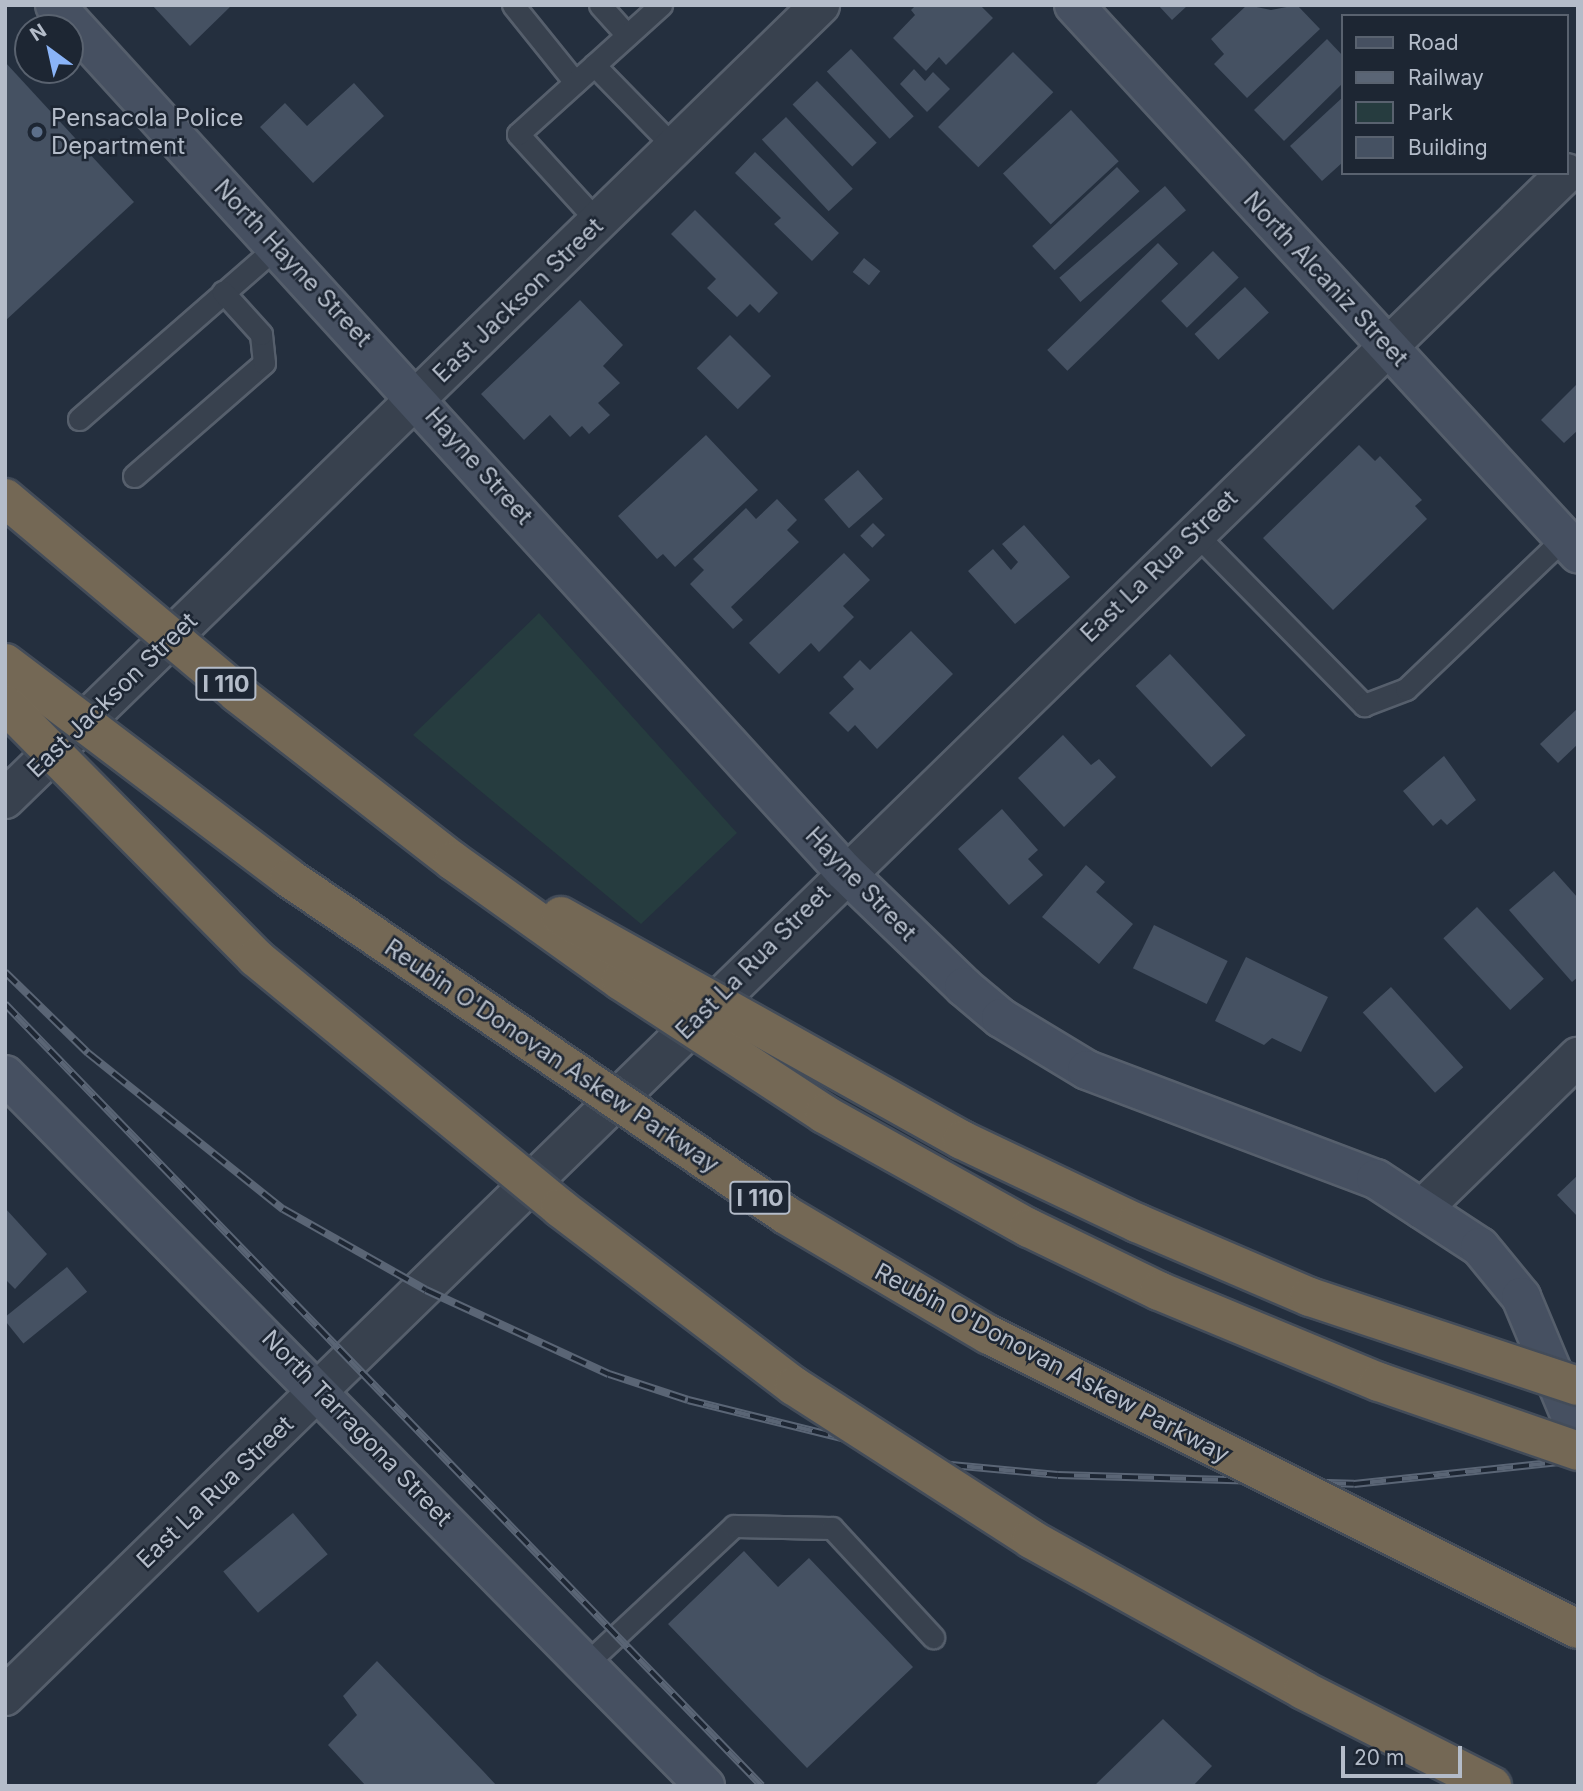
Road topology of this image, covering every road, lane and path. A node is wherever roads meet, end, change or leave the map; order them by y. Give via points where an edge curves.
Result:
1 (55, 5) edge
2 (513, 5) edge
3 (600, 5) edge
4 (661, 5) edge
5 (821, 5) edge
6 (1074, 5) edge
7 (627, 35) junction
8 (594, 65) junction
9 (575, 82) junction
10 (674, 148) junction
11 (1563, 175) edge
12 (598, 222) junction
13 (277, 246) junction
14 (223, 292) junction
15 (1387, 345) junction
16 (418, 398) junction
17 (79, 419) dead end
18 (134, 476) dead end
19 (5, 498) edge
20 (1194, 532) junction
21 (1571, 546) edge
22 (5, 663) edge
23 (5, 704) edge
24 (5, 799) edge
25 (453, 861) junction
26 (844, 870) junction
27 (1578, 1057) edge
28 (5, 1075) edge
29 (1422, 1209) junction
30 (1578, 1386) edge
31 (320, 1390) junction
32 (1578, 1433) edge
33 (1578, 1451) edge
34 (1578, 1629) edge
35 (933, 1637) dead end
36 (586, 1664) junction
37 (5, 1696) edge
38 (705, 1786) edge
39 (1492, 1786) edge

1 - 13 street, North Hayne Street
2 - 9 lane
3 - 7 lane
4 - 7 lane
5 - 10 street, East Jackson Street
6 - 15 street, North Alcaniz Street
7 - 8 lane
8 - 9 lane
8 - 10 lane
9 - 12 lane via 518,134
10 - 12 street, East Jackson Street
11 - 15 street, East La Rua Street
12 - 16 street, East Jackson Street
13 - 14 lane
13 - 16 street, North Hayne Street
14 - 17 lane
14 - 18 lane via 261,334 264,363
15 - 20 street, East La Rua Street
15 - 21 street, North Alcaniz Street
16 - 24 street, East Jackson Street
16 - 26 street, Hayne Street
19 - 25 highway, I 110, bridge via 237,693
20 - 21 lane via 1364,705 1406,689
20 - 26 street, East La Rua Street
22 - 34 highway, Reubin O'Donovan Askew Parkway / I 110, bridge via 289,878 786,1215 989,1335
23 - 39 highway, bridge via 256,958 560,1208 794,1386 1031,1539
25 - 30 highway, bridge via 651,961 962,1140 1125,1217 1310,1297
25 - 33 highway, bridge via 621,982 824,1114 1029,1228 1297,1350
26 - 29 street, Hayne Street via 964,987 1047,1049 1132,1089 1376,1179
26 - 31 street, East La Rua Street
27 - 29 street
28 - 31 street, North Tarragona Street
29 - 32 street via 1480,1247 1521,1297
31 - 36 street, North Tarragona Street
31 - 37 street, East La Rua Street
35 - 36 lane via 832,1528 734,1526
36 - 38 street, North Tarragona Street

